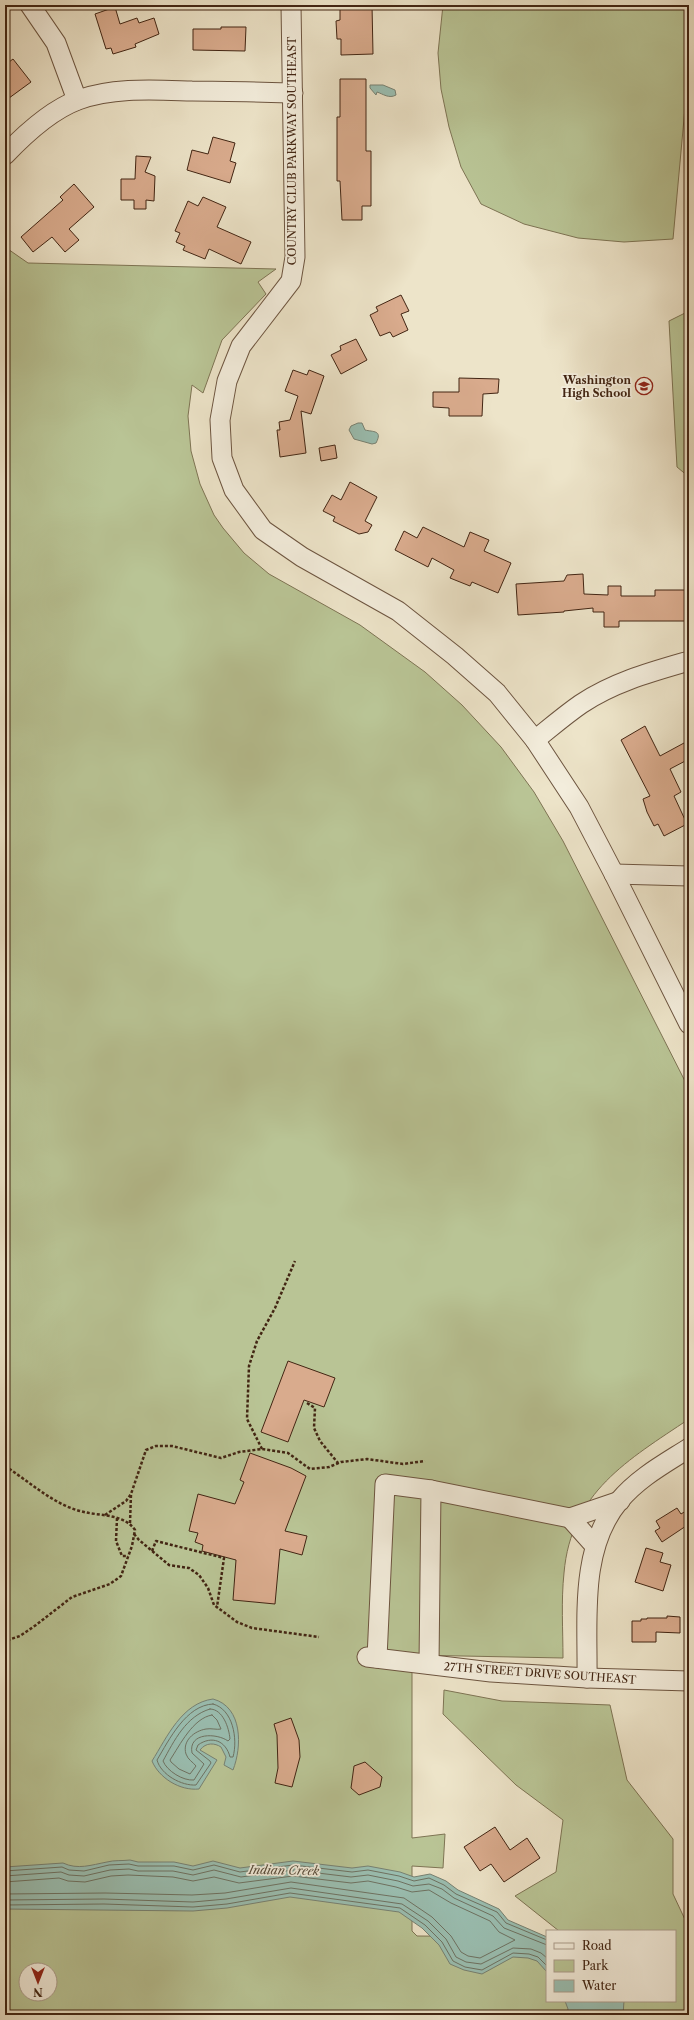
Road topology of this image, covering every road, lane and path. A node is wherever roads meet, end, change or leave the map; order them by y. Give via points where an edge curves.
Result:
1 (30, 5) edge
2 (291, 5) edge
3 (293, 93) junction
4 (77, 100) junction
5 (5, 155) edge
6 (689, 661) edge
7 (535, 740) junction
8 (614, 874) junction
9 (689, 876) edge
10 (689, 1024) edge
11 (295, 1261) dead end
12 (307, 1403) dead end
13 (262, 1448) junction
14 (689, 1448) edge
15 (425, 1461) dead end
16 (338, 1463) junction
17 (5, 1466) edge
18 (431, 1490) junction
19 (131, 1494) junction
20 (620, 1501) junction
21 (105, 1515) junction
22 (117, 1518) junction
23 (570, 1518) junction
24 (130, 1523) junction
25 (134, 1534) junction
26 (595, 1546) junction
27 (152, 1551) junction
28 (128, 1556) junction
29 (217, 1607) junction
30 (319, 1637) dead end
31 (5, 1641) edge
32 (428, 1664) junction
33 (587, 1678) junction
34 (689, 1681) edge

1 - 4 street via 56,43
2 - 3 street, COUNTRY CLUB PARKWAY SOUTHEAST
3 - 4 street via 150,89 110,92
3 - 7 street, COUNTRY CLUB PARKWAY SOUTHEAST via 295,257 292,281 241,346 227,381 220,420 222,458 234,490 263,530 302,557 398,610 497,693
4 - 5 street via 20,139
6 - 7 street via 640,675 611,688 581,704
7 - 8 street, COUNTRY CLUB PARKWAY SOUTHEAST via 579,807
8 - 9 street
8 - 10 street, COUNTRY CLUB PARKWAY SOUTHEAST
11 - 13 path via 257,1341 249,1366 247,1419
12 - 16 path via 315,1408 314,1428 320,1440
13 - 16 path via 288,1453 310,1469 329,1467
13 - 19 path via 221,1458 172,1446 156,1446 146,1450
14 - 20 street via 647,1475
15 - 16 path via 403,1464 367,1459
17 - 21 path via 64,1505 84,1512
18 - 23 street
18 - 32 street
18 - 32 street, 27TH STREET DRIVE SOUTHEAST via 385,1484 372,1658
19 - 21 path via 126,1501
19 - 24 path
20 - 23 street
20 - 26 street via 606,1521
21 - 22 path
22 - 24 path
22 - 28 path via 116,1541 122,1556
23 - 26 street
24 - 25 path via 135,1530
25 - 27 path
25 - 28 path
26 - 33 street via 589,1588
27 - 29 path via 169,1565 189,1568 199,1575
27 - 29 path via 156,1541 224,1558
28 - 31 path via 121,1576 110,1584 72,1597 20,1636
29 - 30 path via 237,1622 252,1628
32 - 33 street, 27TH STREET DRIVE SOUTHEAST via 491,1672
33 - 34 street, 27TH STREET DRIVE SOUTHEAST

